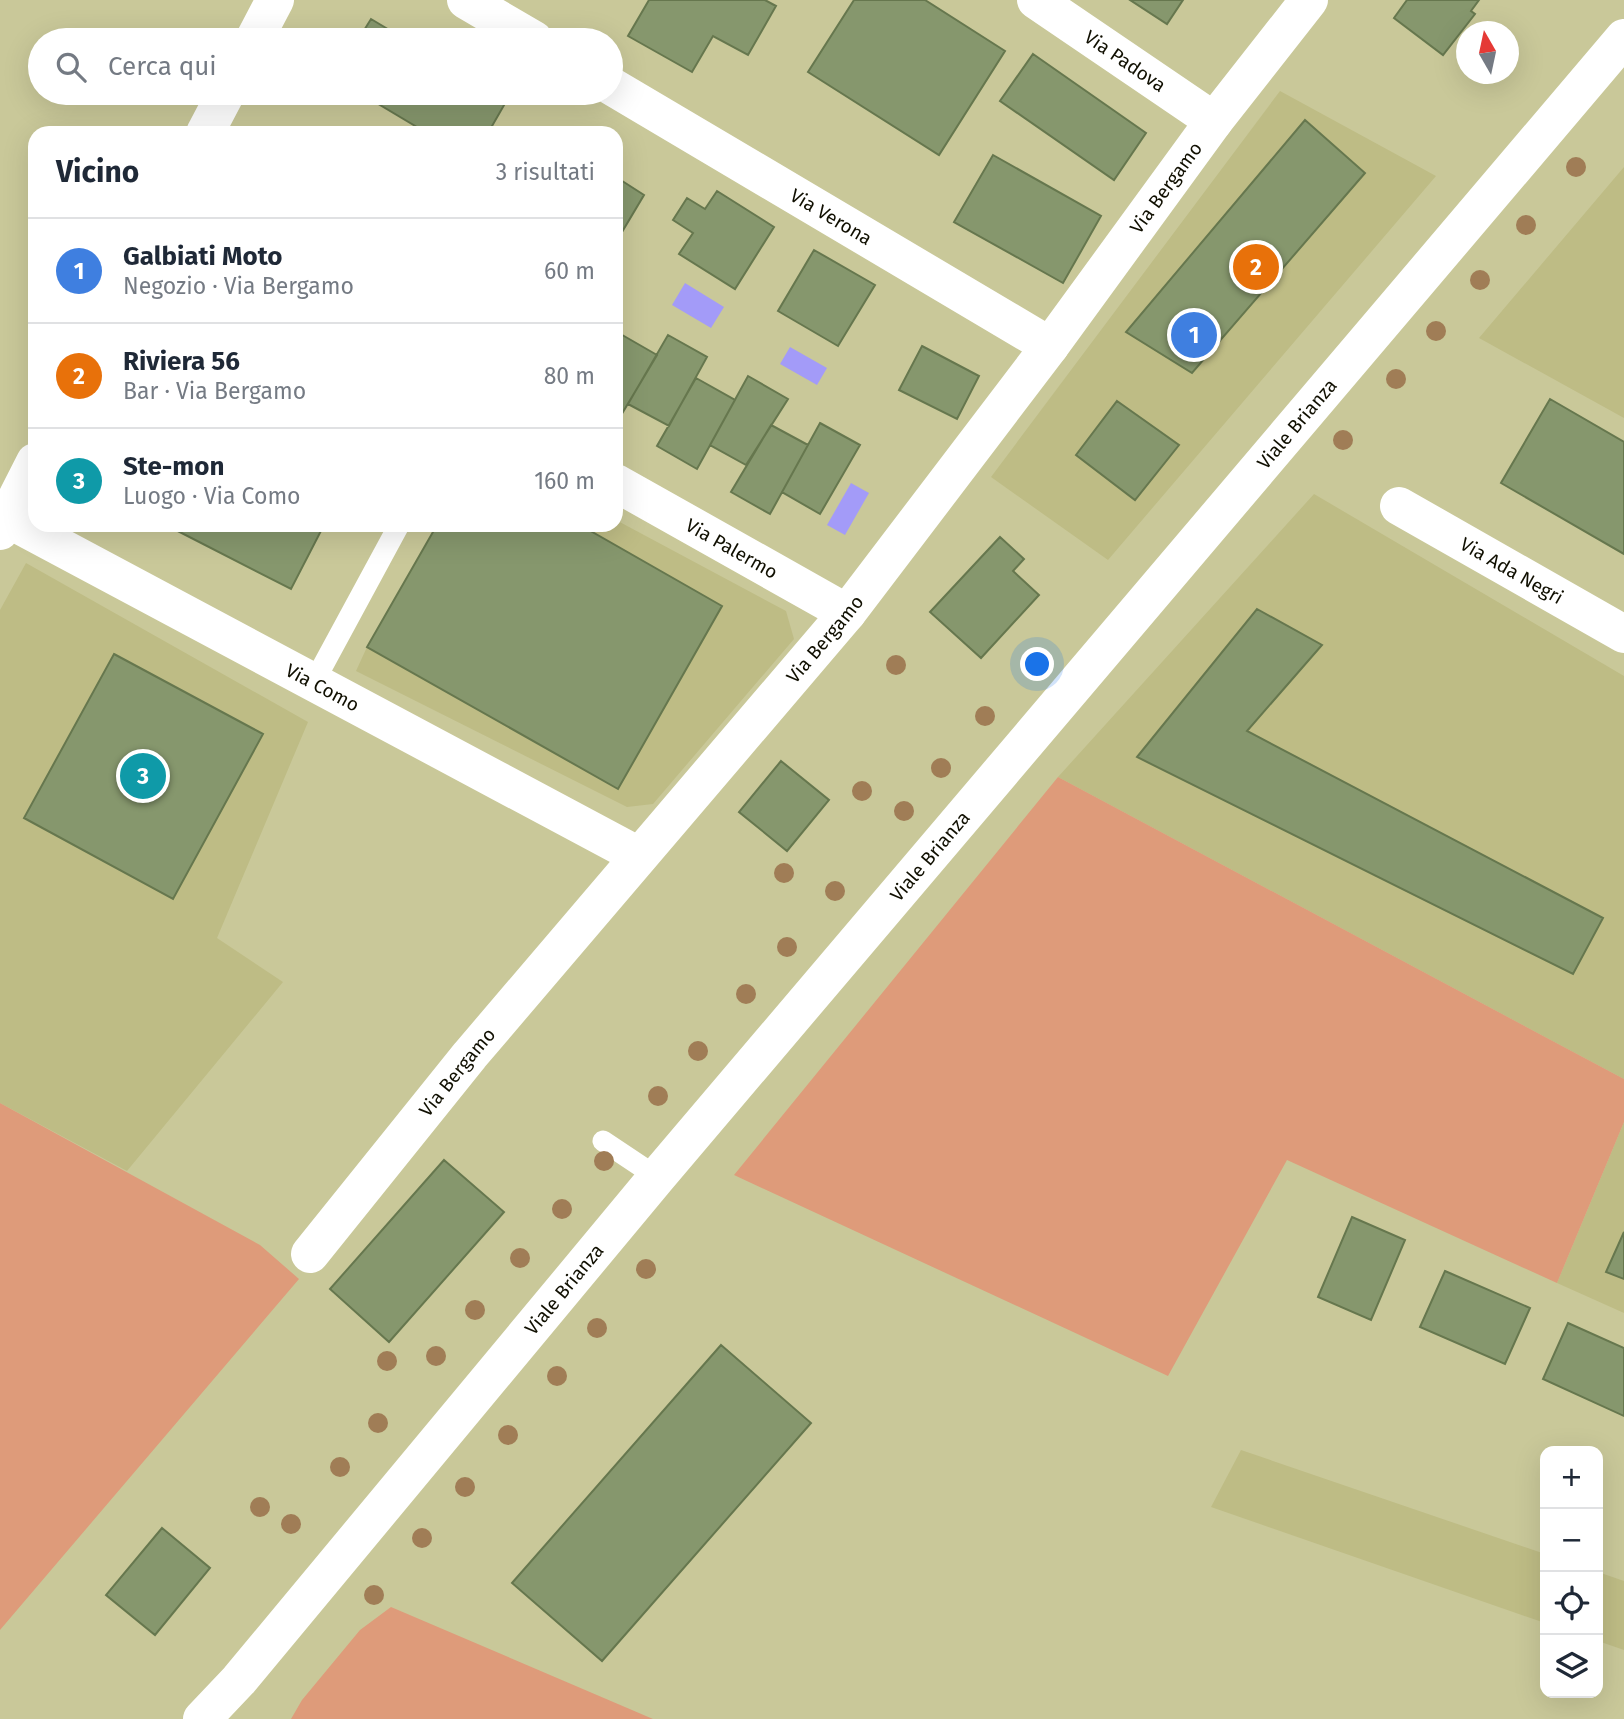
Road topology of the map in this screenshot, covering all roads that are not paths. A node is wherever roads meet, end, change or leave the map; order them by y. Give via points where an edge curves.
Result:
1 (275, 0) edge
2 (466, 0) edge
3 (1036, 0) edge
4 (1309, 0) edge
5 (260, 28) edge
6 (514, 28) edge
7 (1624, 38) edge
8 (623, 93) edge
9 (220, 105) edge
10 (1214, 121) junction
11 (209, 126) edge
12 (1050, 346) junction
13 (28, 476) edge
14 (623, 487) edge
15 (1399, 506) dead end
16 (3, 525) edge
17 (394, 532) edge
18 (847, 613) junction
19 (1624, 634) edge
20 (314, 682) junction
21 (639, 856) junction
22 (603, 1141) dead end
23 (657, 1177) junction
24 (310, 1254) dead end
25 (239, 1680) junction
26 (202, 1719) edge
27 (227, 1719) edge

1 - 5 street
2 - 6 street
3 - 10 street, Via Padova
4 - 10 street, Via Bergamo
7 - 23 street, Viale Brianza
8 - 12 street, Via Verona
9 - 11 street
10 - 12 street, Via Bergamo
12 - 18 street, Via Bergamo
13 - 16 street
14 - 18 street, Via Palermo
15 - 19 street, Via Ada Negri
16 - 20 street, Via Como
17 - 20 lane
18 - 21 street, Via Bergamo
20 - 21 street, Via Como
21 - 24 street, Via Bergamo
22 - 23 lane
23 - 25 street, Viale Brianza
25 - 26 street, Viale Brianza
25 - 27 street, Viale Brianza

